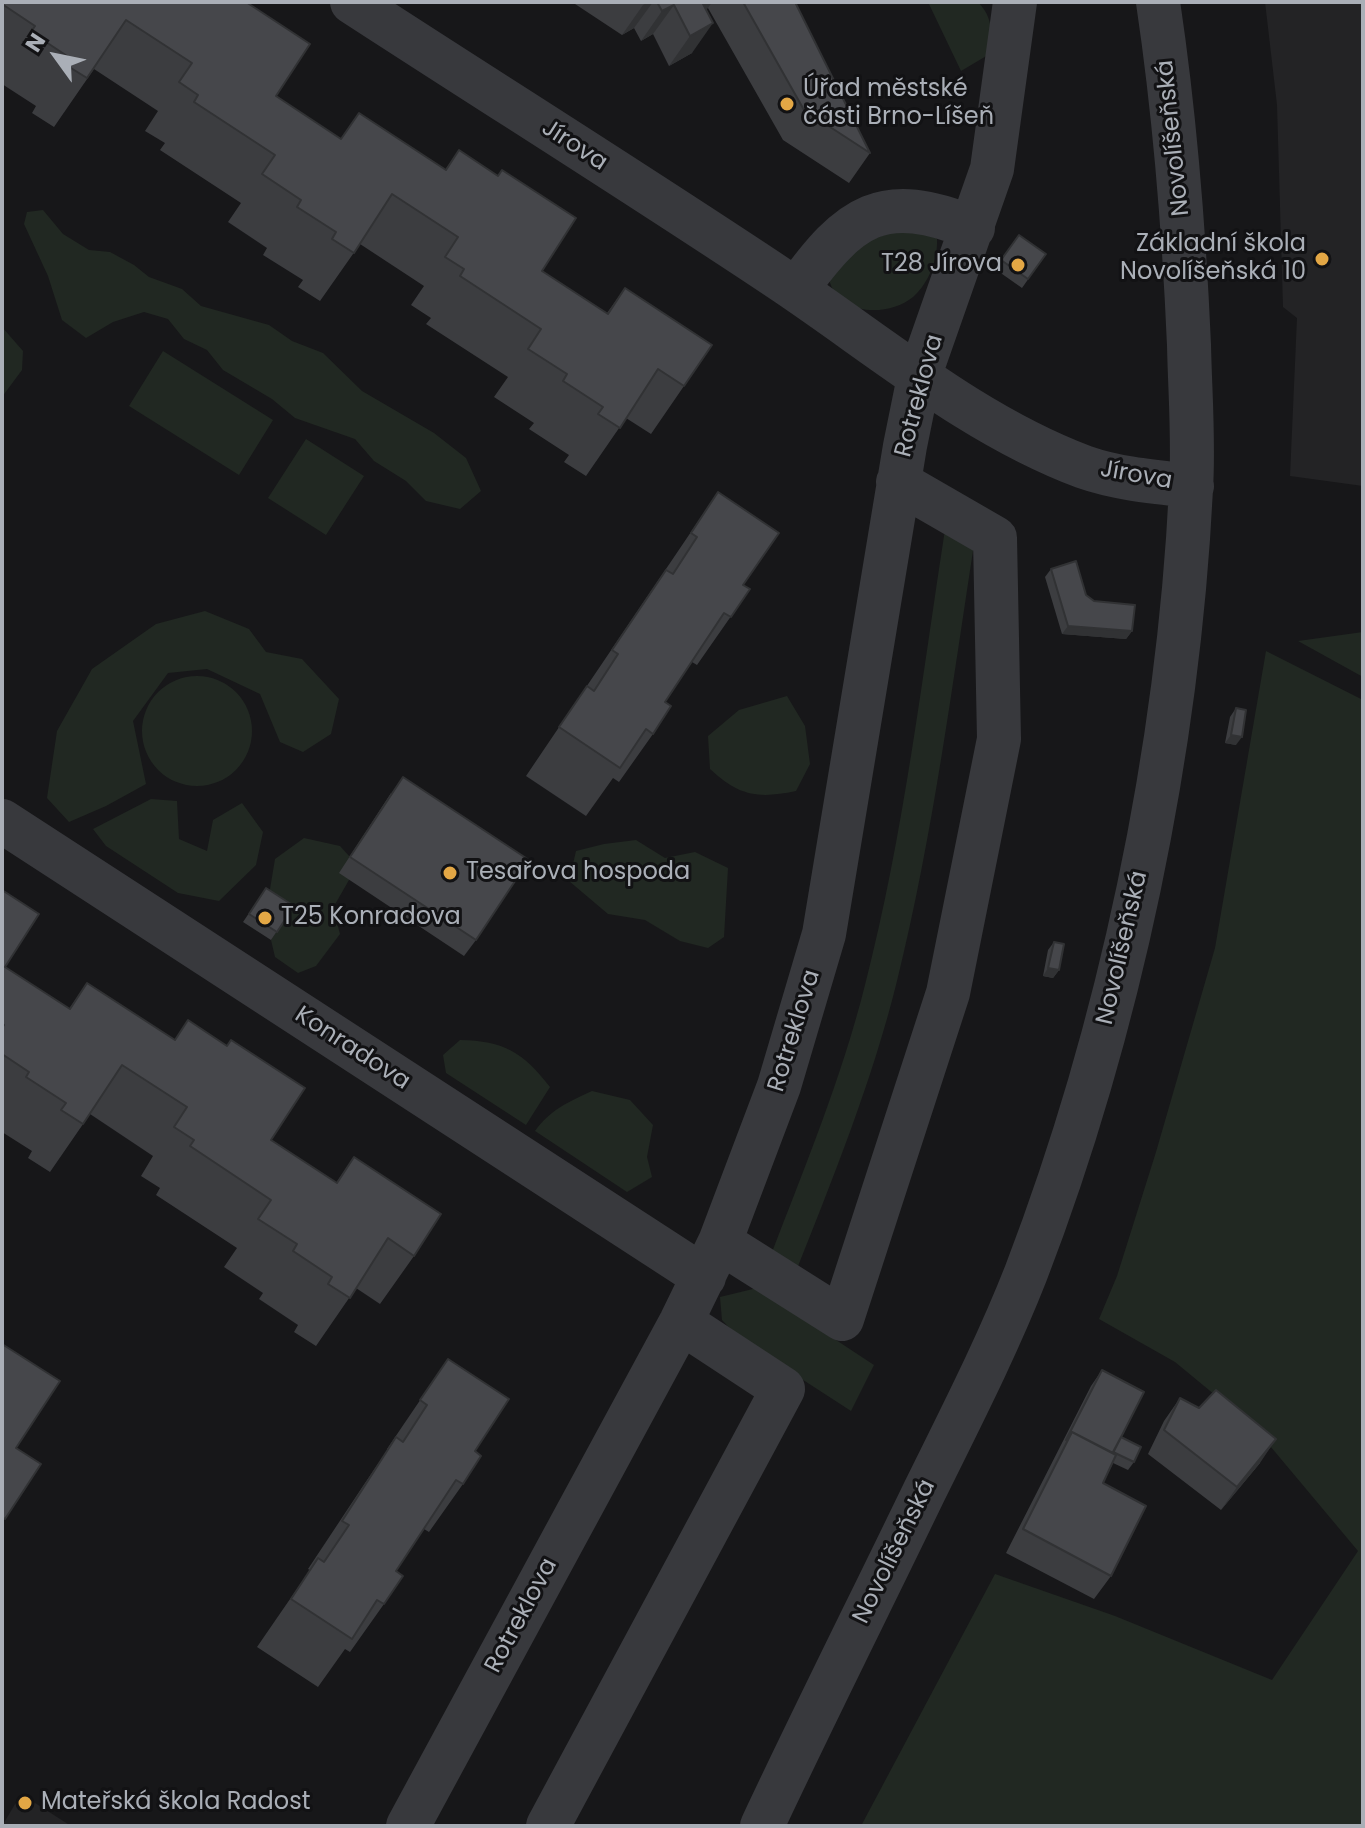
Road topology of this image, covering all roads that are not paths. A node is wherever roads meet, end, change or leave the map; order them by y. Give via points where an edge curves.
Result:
1 (352, 2) edge
2 (1015, 2) edge
3 (1158, 2) edge
4 (973, 228) junction
5 (796, 290) junction
6 (919, 377) junction
7 (898, 482) junction
8 (1192, 486) junction
9 (2, 821) edge
10 (712, 1259) junction
11 (681, 1322) junction
12 (408, 1826) edge
13 (548, 1826) edge
14 (762, 1826) edge

1 - 5 street, Jírova
2 - 4 street, Rotreklova via 992,169
3 - 8 street, Novolíšeňská via 1184,240
4 - 5 street via 940,214 900,209 873,215 844,233
4 - 6 street, Rotreklova
5 - 6 street, Jírova
6 - 7 street, Rotreklova
6 - 8 street, Jírova via 1001,427 1085,467
7 - 10 street, Rotreklova via 824,934 779,1086
7 - 10 street, Konradova via 995,538 999,739 948,993 842,1319
8 - 14 street, Novolíšeňská via 1177,648 1150,831 1086,1094 1025,1275 998,1338
9 - 10 street, Konradova
10 - 11 street, Rotreklova
11 - 12 street, Rotreklova
11 - 13 street via 783,1389

